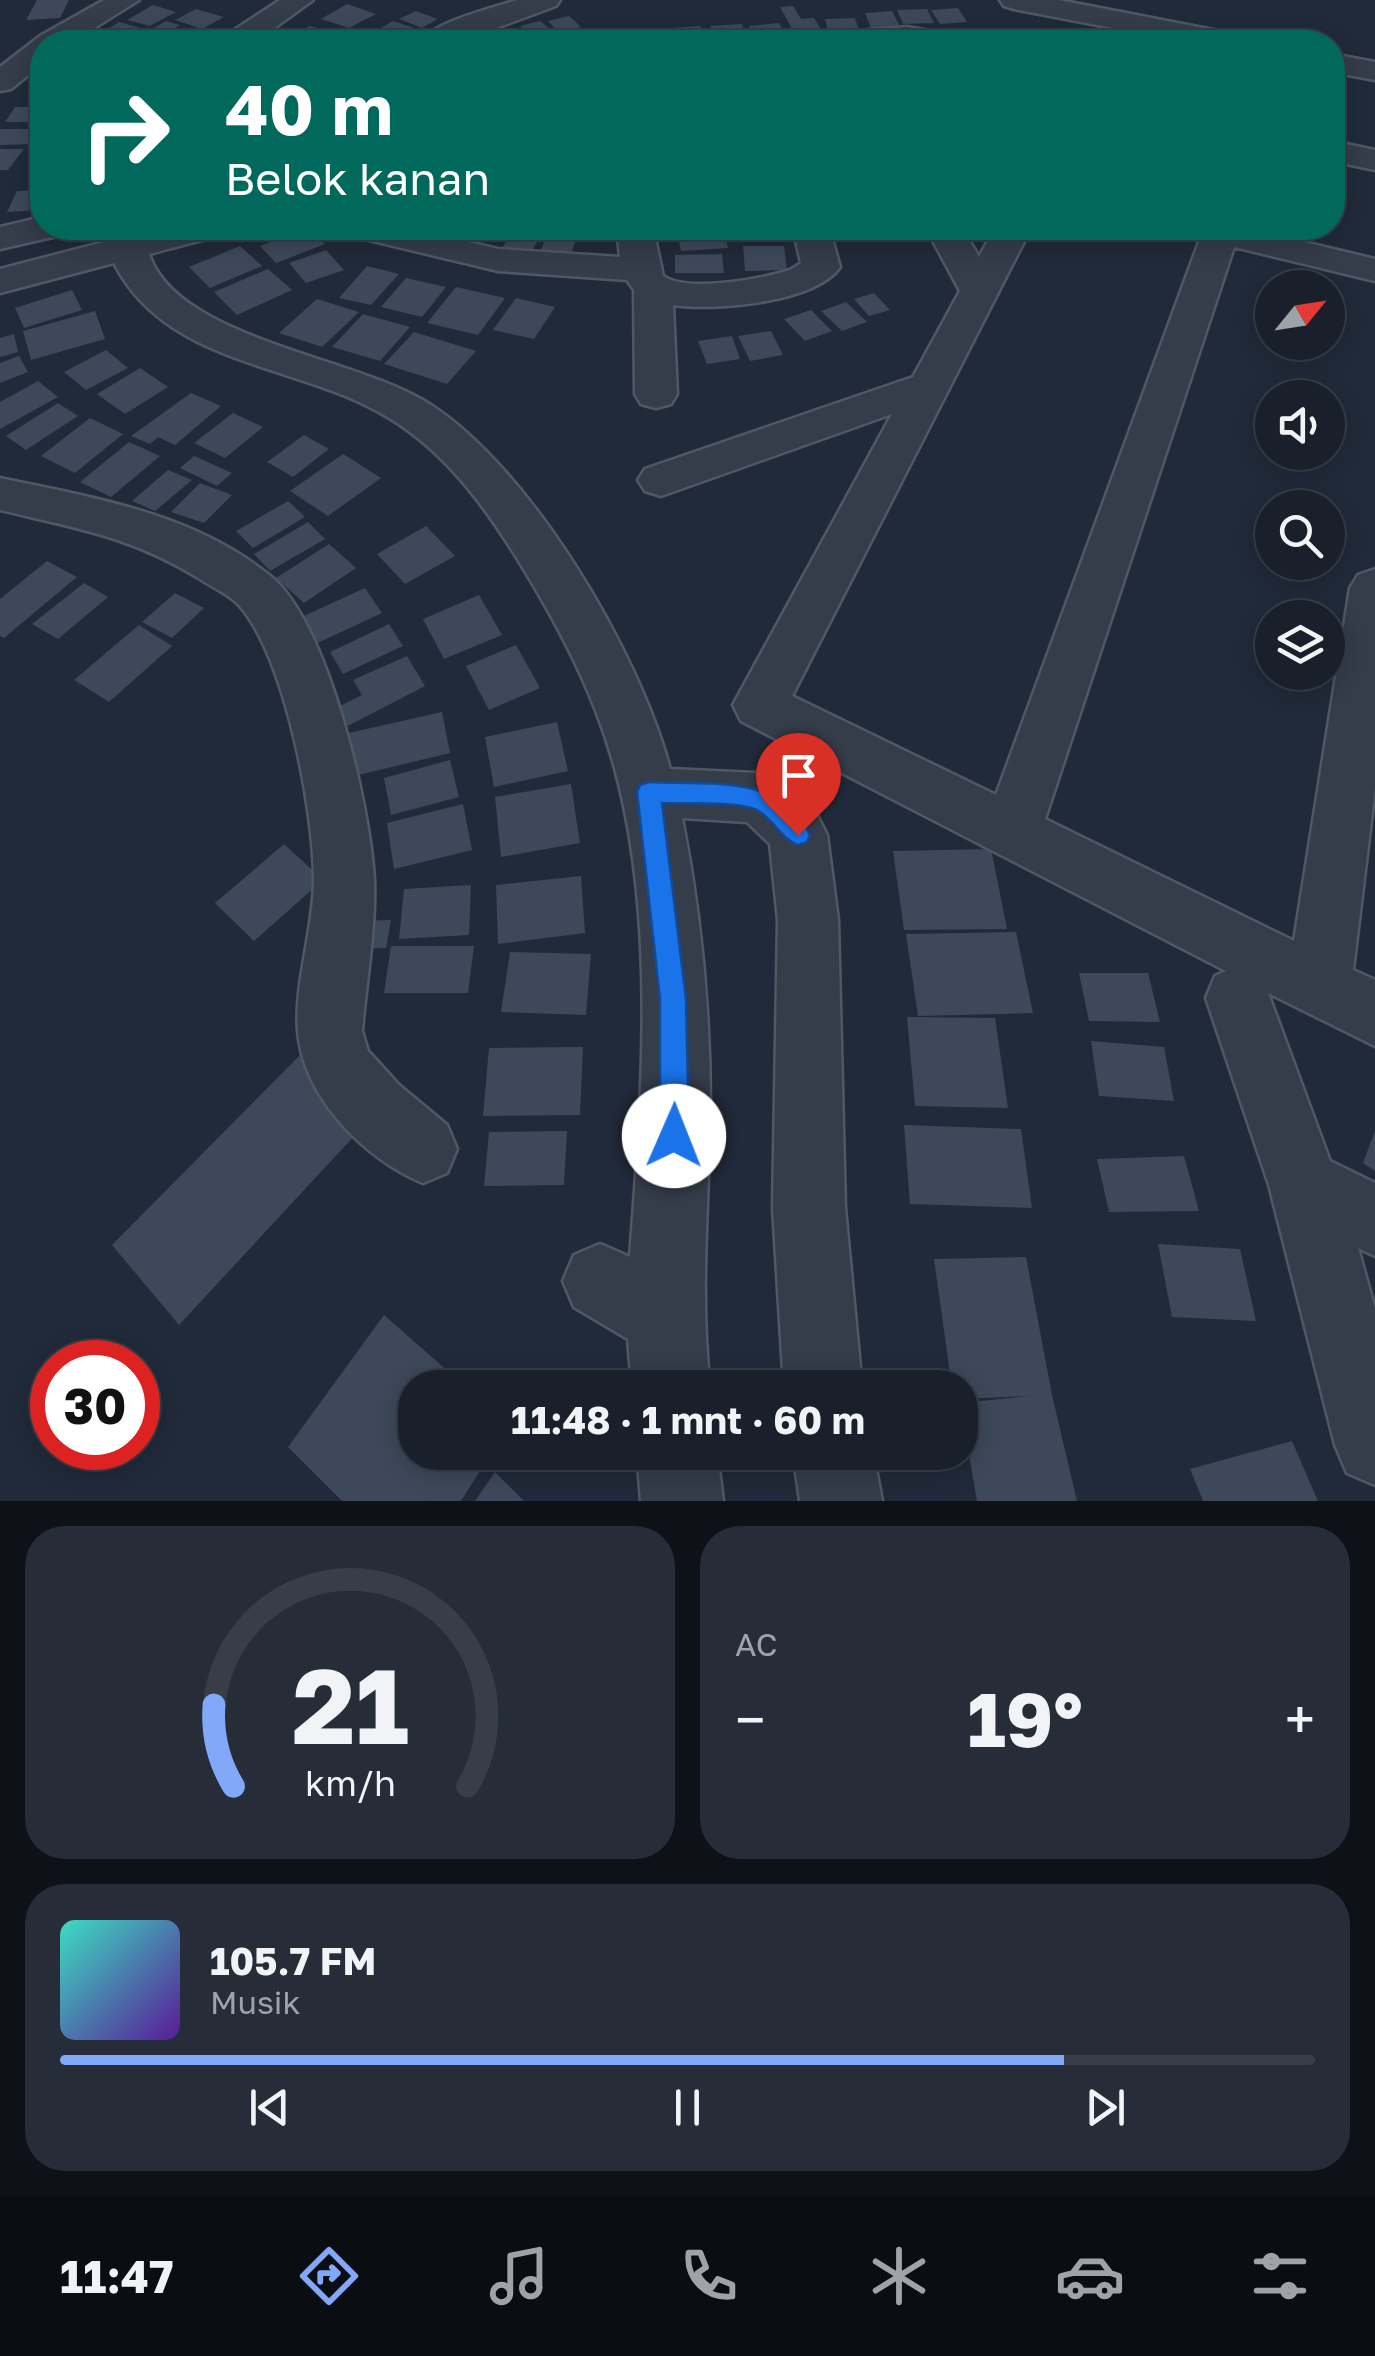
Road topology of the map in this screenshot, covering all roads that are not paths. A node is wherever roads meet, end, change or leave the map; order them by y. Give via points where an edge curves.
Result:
1 (126, 0) edge
2 (299, 0) edge
3 (546, 0) edge
4 (1014, 0) edge
5 (72, 30) edge
6 (254, 30) edge
7 (460, 30) edge
8 (1168, 30) edge
9 (30, 40) edge
10 (0, 48) edge
11 (30, 58) edge
12 (1345, 65) edge
13 (1375, 71) edge
14 (0, 82) edge
15 (1345, 154) edge
16 (1375, 160) edge
17 (30, 231) edge
18 (0, 238) edge
19 (116, 240) edge
20 (125, 240) edge
21 (415, 240) edge
22 (638, 240) edge
23 (814, 240) edge
24 (951, 240) edge
25 (1007, 240) edge
26 (1209, 240) edge
27 (1253, 240) edge
28 (1375, 270) edge
29 (648, 280) junction
30 (0, 281) edge
31 (980, 291) junction
32 (929, 386) junction
33 (656, 394) dead end
34 (661, 480) dead end
35 (4, 502) edge
36 (1375, 588) edge
37 (649, 792) junction
38 (1012, 831) junction
39 (1319, 986) junction
40 (1238, 998) dead end
41 (1375, 1014) edge
42 (423, 1148) dead end
43 (1304, 1185) junction
44 (1375, 1220) edge
45 (600, 1281) dead end
46 (668, 1353) edge
47 (822, 1370) edge
48 (1375, 1445) edge
49 (679, 1470) edge
50 (836, 1470) edge
51 (682, 1501) edge
52 (841, 1501) edge

1 - 5 street
2 - 6 street
3 - 7 street
4 - 8 street
9 - 10 street via 13,38
11 - 14 street
12 - 13 street
15 - 16 street
17 - 18 street
19 - 30 street
20 - 37 street via 144,278 174,313 220,338 374,392 422,420 482,476 574,607 625,716
21 - 29 street via 498,260
22 - 29 street
23 - 29 street via 821,266 768,289 674,294
24 - 31 street
25 - 31 street
26 - 38 street
27 - 28 street
29 - 33 street
31 - 32 street
32 - 34 street
32 - 38 street via 760,705
35 - 42 street via 131,523 184,546 254,589 279,622 337,806 344,882 331,1014 341,1070
36 - 39 street
37 - 46 street via 673,999
37 - 47 street via 756,798 798,835 808,920 809,1208
38 - 39 street
39 - 41 street
40 - 43 street
43 - 44 street
43 - 48 street
45 - 46 street
49 - 51 street
50 - 52 street

